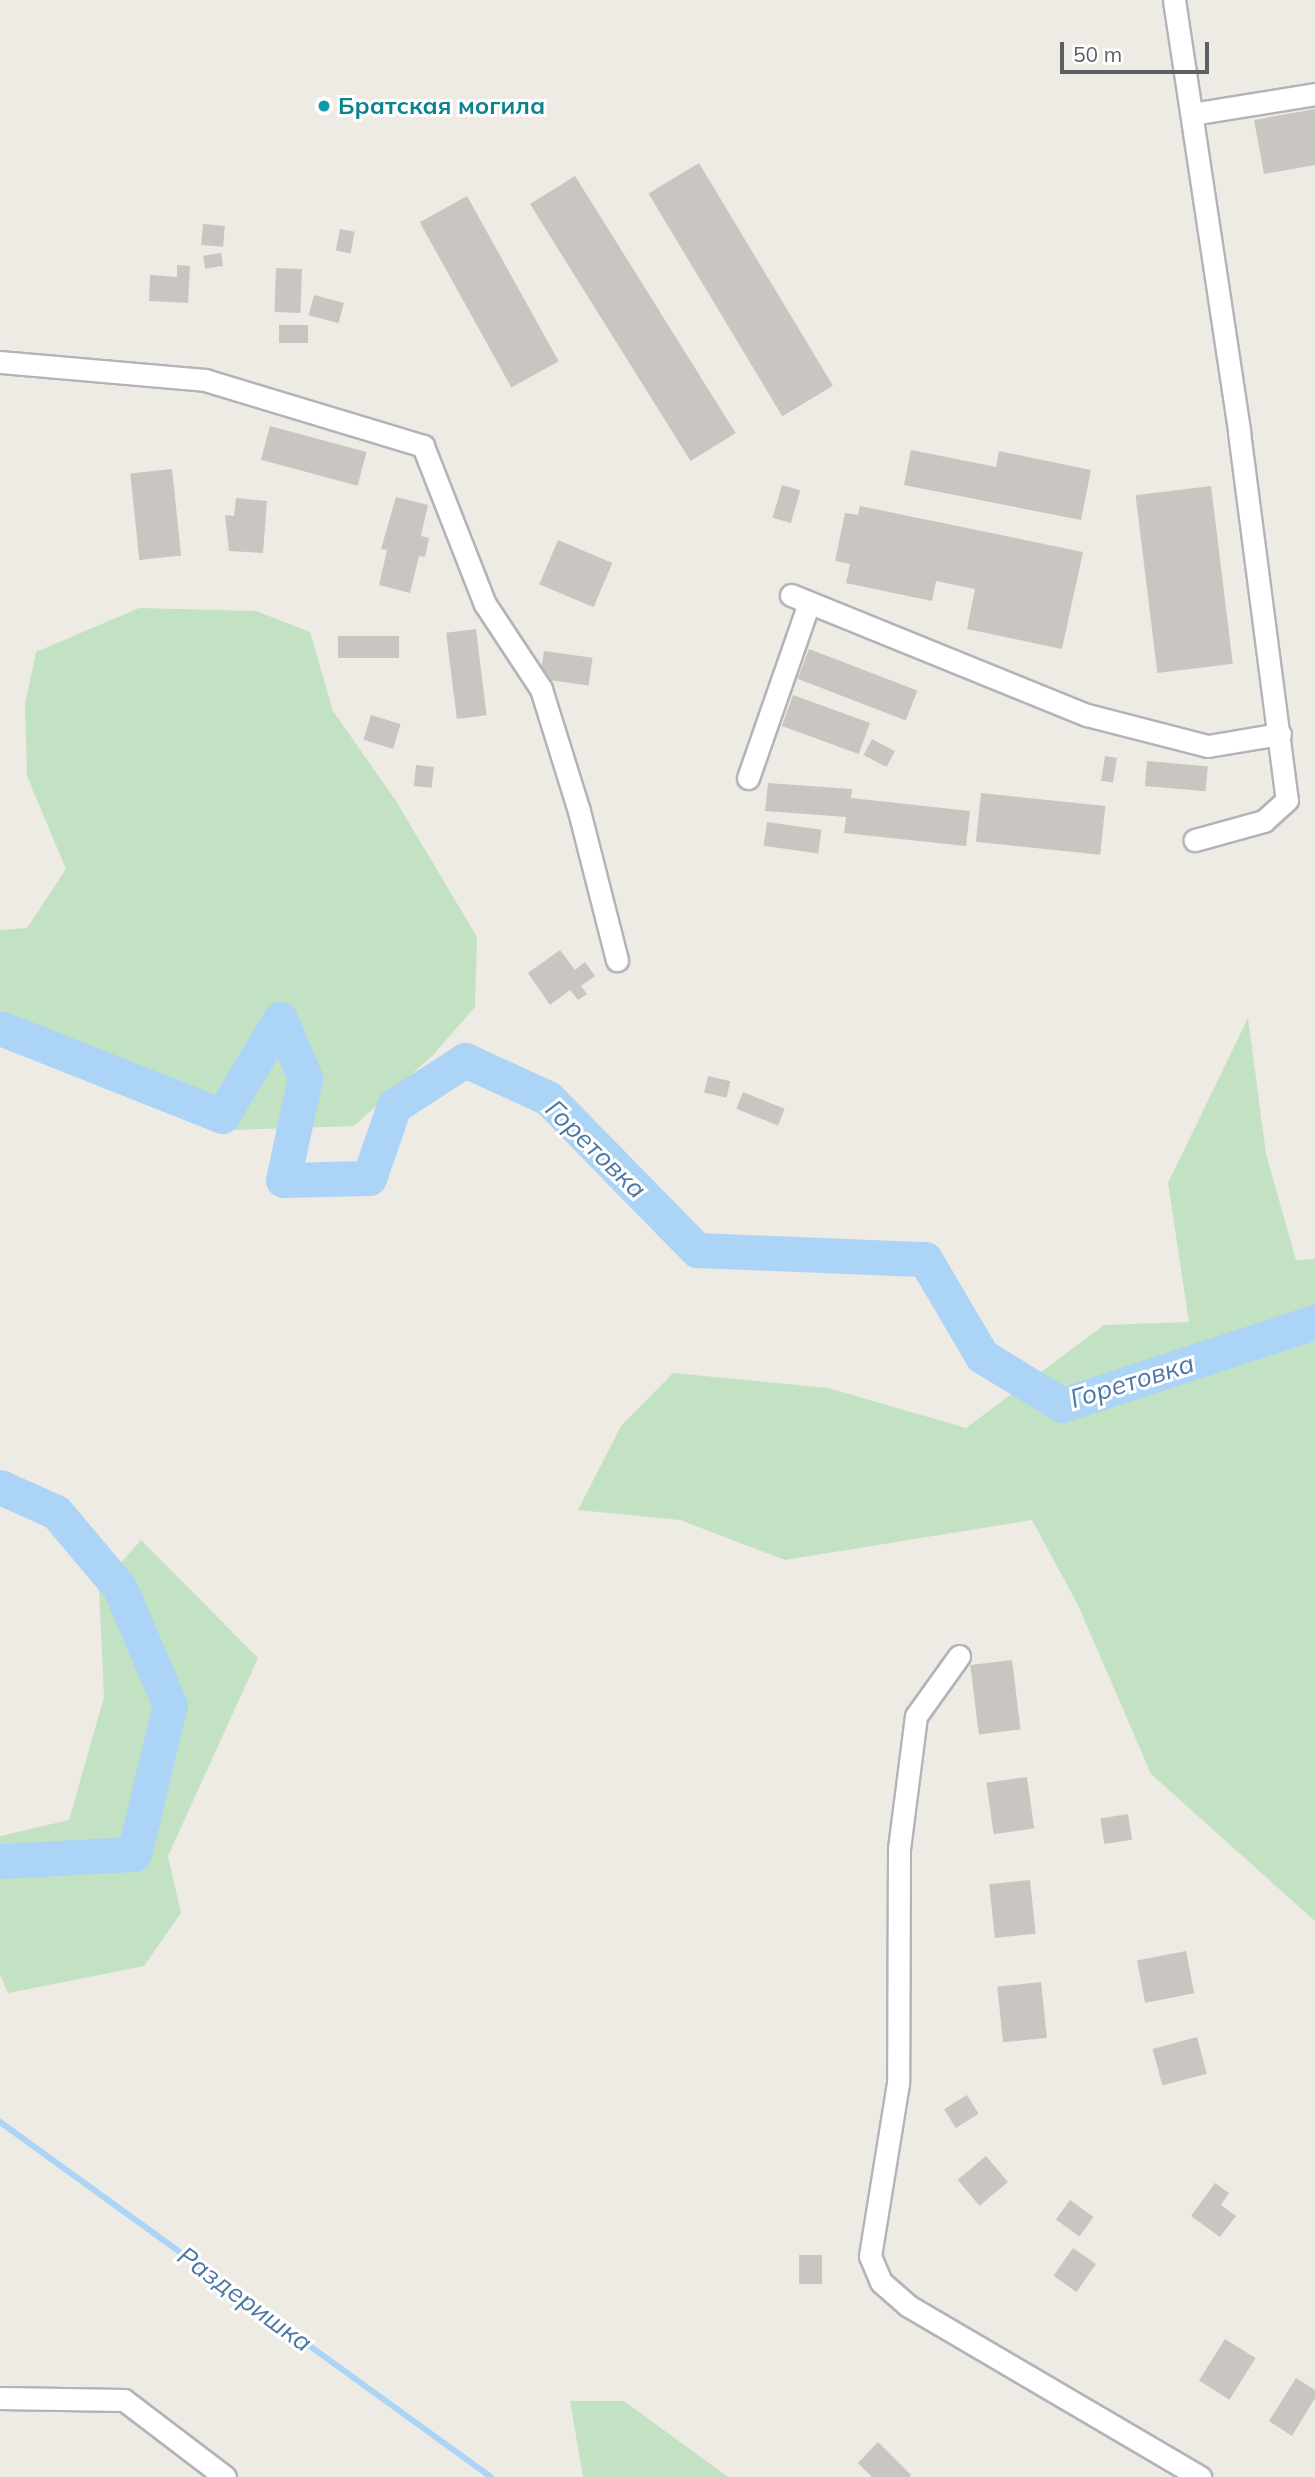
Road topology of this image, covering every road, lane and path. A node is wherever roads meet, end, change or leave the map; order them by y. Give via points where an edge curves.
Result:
1 (1174, 0) edge
2 (1315, 94) edge
3 (1192, 114) junction
4 (0, 362) edge
5 (1280, 734) junction
6 (748, 778) dead end
7 (1195, 840) dead end
8 (617, 960) dead end
9 (959, 1656) dead end
10 (0, 2398) edge
11 (225, 2477) edge
12 (1200, 2477) edge

1 - 3 street
2 - 3 street
3 - 5 street
4 - 8 street via 205,380 423,446 485,604 541,689 579,811
5 - 6 street via 1208,746 1087,715 800,599
5 - 7 street via 1287,800 1264,821
9 - 12 street via 916,1716 899,1849 898,2083 870,2256 881,2281 907,2305
10 - 11 street via 124,2400

